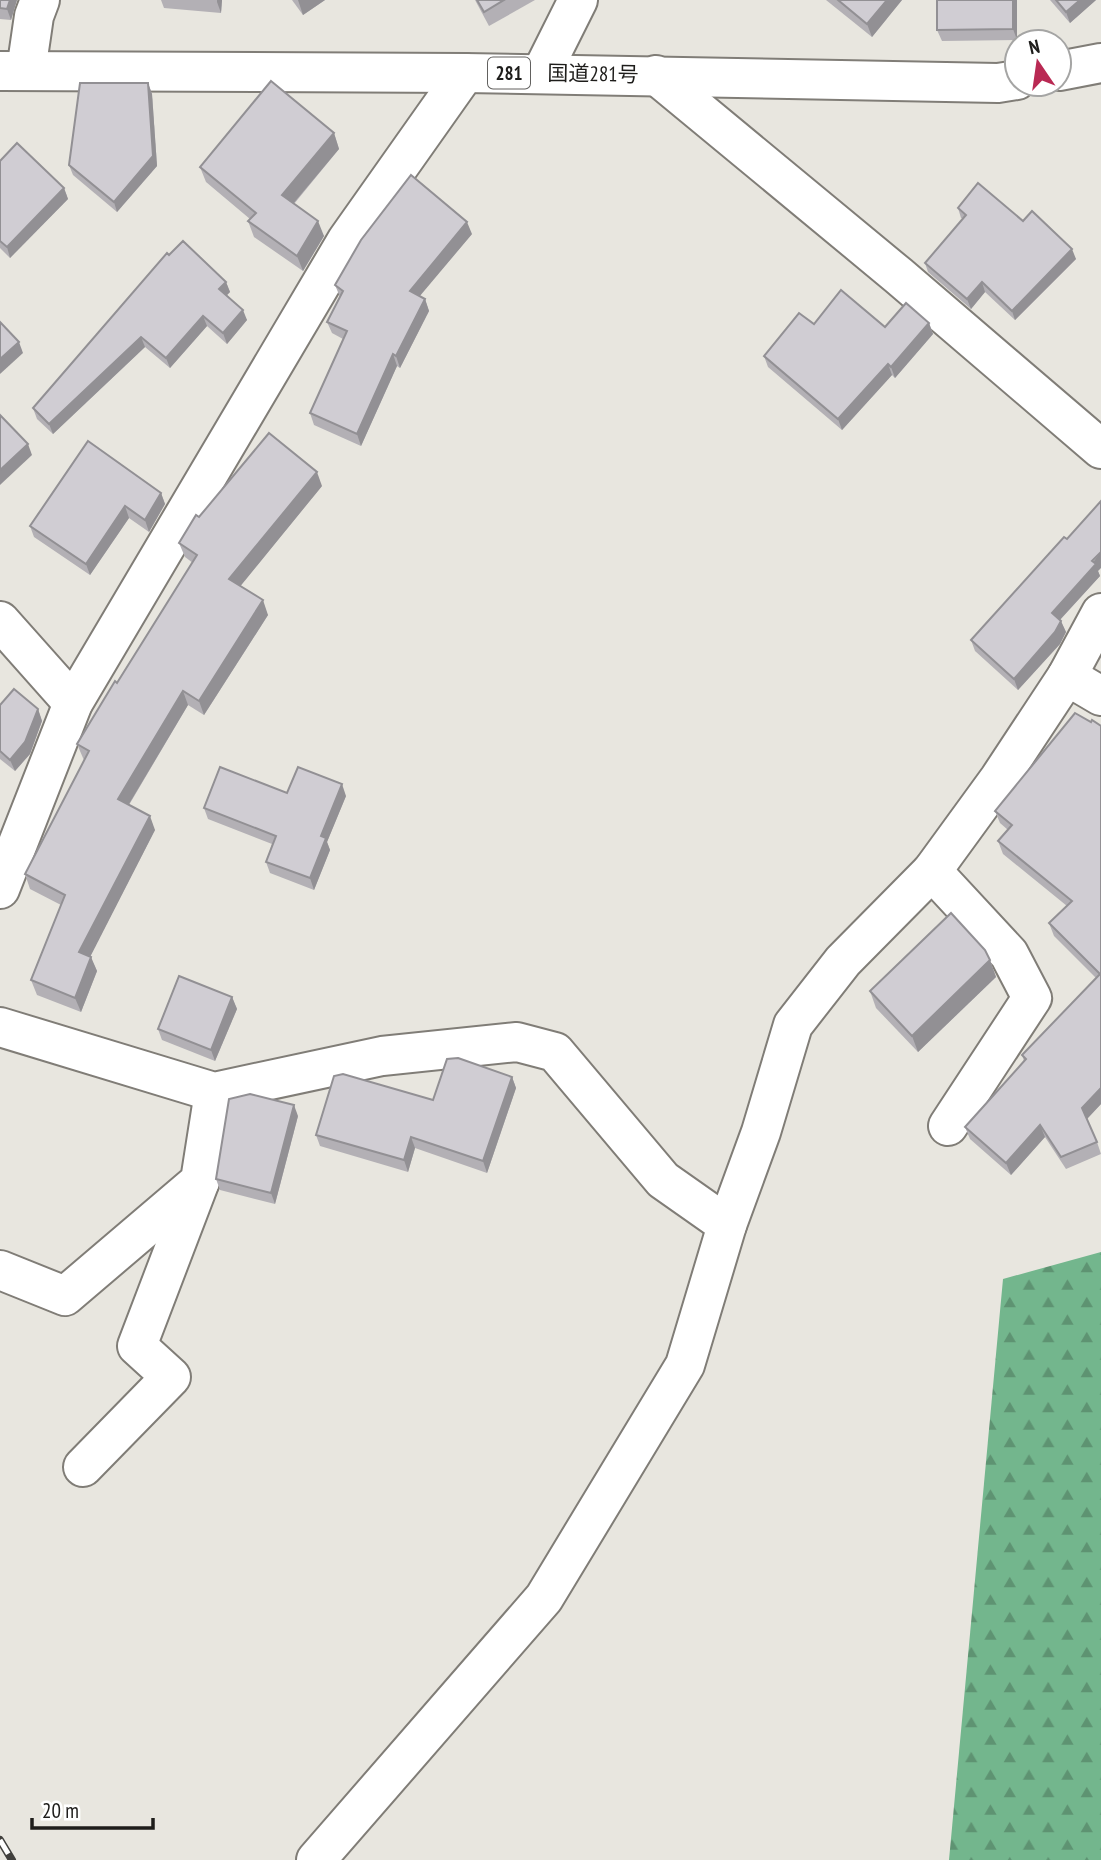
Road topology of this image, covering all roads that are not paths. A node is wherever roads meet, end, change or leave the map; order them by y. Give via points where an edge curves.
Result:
1 (40, 0) edge
2 (578, 0) edge
3 (1101, 63) edge
4 (1073, 68) edge
5 (13, 71) edge
6 (465, 73) junction
7 (541, 74) junction
8 (656, 75) junction
9 (1003, 82) edge
10 (1101, 449) edge
11 (1101, 613) edge
12 (0, 621) edge
13 (1067, 676) junction
14 (1101, 696) edge
15 (73, 703) junction
16 (932, 871) junction
17 (1, 884) edge
18 (0, 1027) edge
19 (214, 1093) junction
20 (948, 1126) dead end
21 (200, 1181) junction
22 (727, 1225) junction
23 (0, 1270) edge
24 (83, 1467) dead end
25 (316, 1860) edge

1 - 5 main road
2 - 7 main road
3 - 4 main road
5 - 6 main road, 国道281号 / 281
6 - 7 main road, 国道281号 / 281
6 - 15 main road via 347,240
7 - 8 main road, 国道281号 / 281
8 - 9 main road, 国道281号 / 281
8 - 10 main road
11 - 13 main road
12 - 15 main road
13 - 14 main road
13 - 16 main road
15 - 17 main road
16 - 20 main road via 1009,954 1032,998
16 - 22 main road via 843,961 793,1025
18 - 19 main road
19 - 21 main road
19 - 22 main road via 382,1056 517,1042 555,1052 663,1180
21 - 23 main road via 65,1296
21 - 24 main road via 137,1346 172,1377
22 - 25 main road via 685,1365 544,1598

